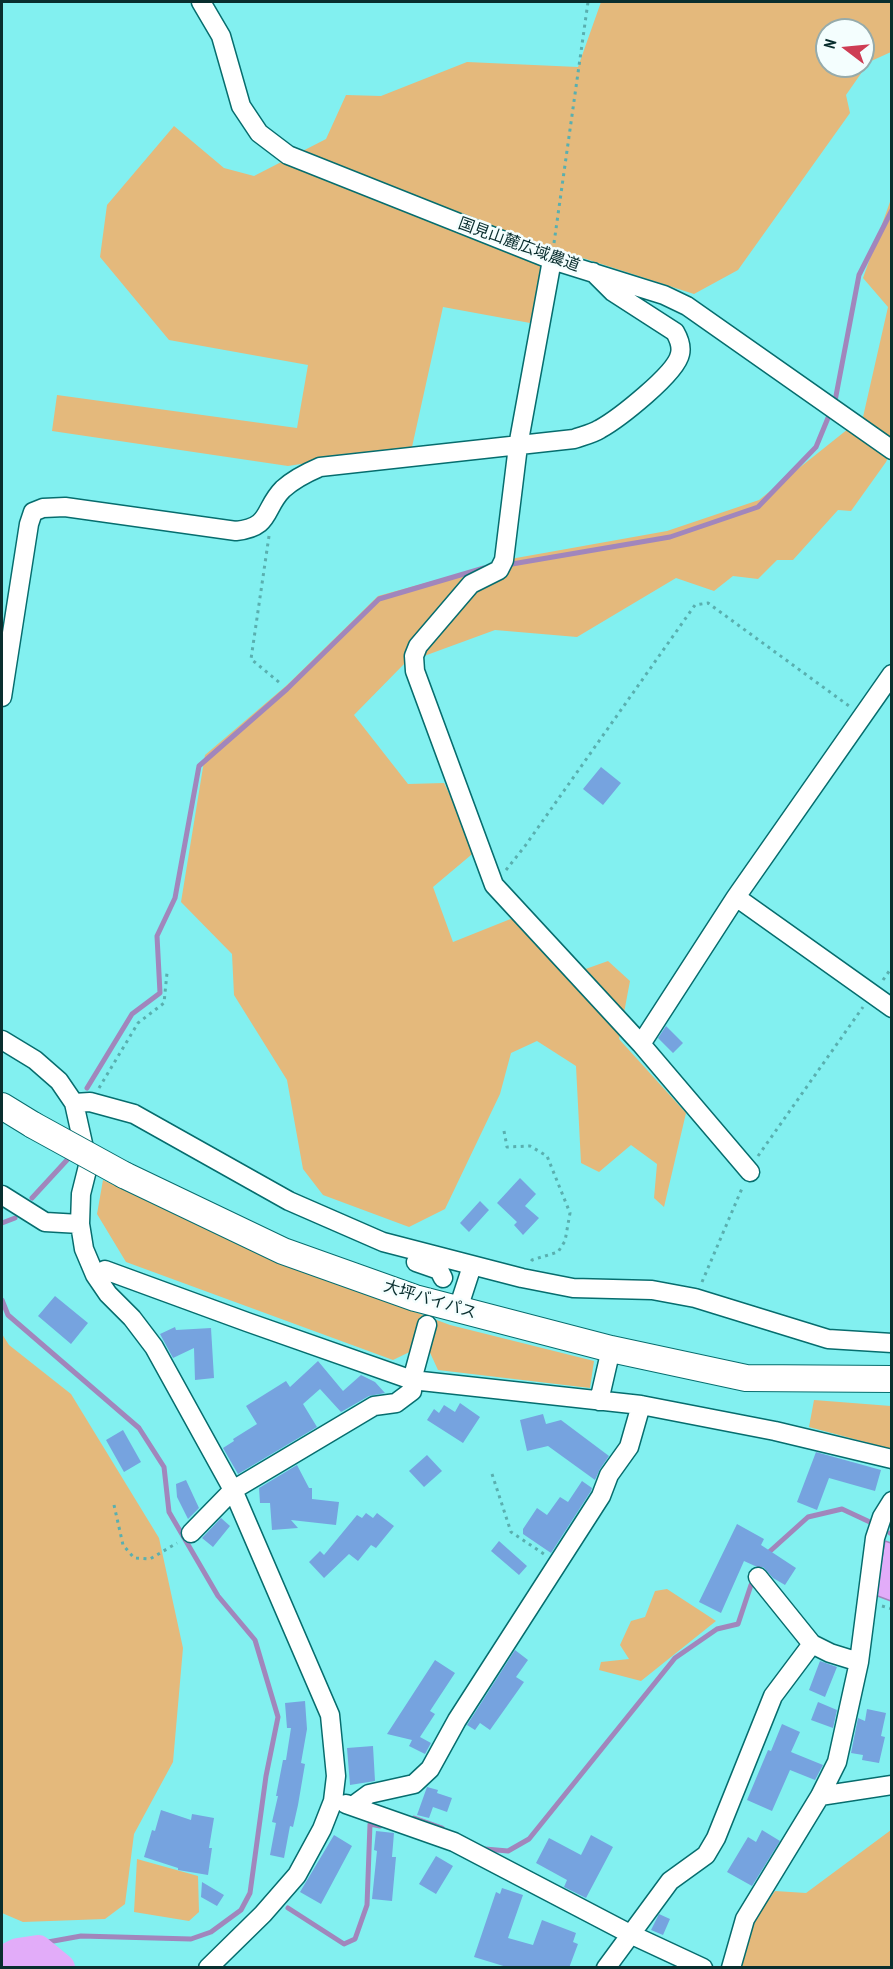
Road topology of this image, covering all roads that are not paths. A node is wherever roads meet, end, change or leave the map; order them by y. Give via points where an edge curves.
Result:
1 (201, 2) edge
2 (552, 260) junction
3 (593, 272) junction
4 (518, 446) junction
5 (891, 450) edge
6 (891, 674) edge
7 (2, 697) edge
8 (736, 897) junction
9 (891, 1008) edge
10 (2, 1040) edge
11 (641, 1044) junction
12 (82, 1103) junction
13 (2, 1106) edge
14 (750, 1172) road end
15 (2, 1195) edge
16 (80, 1224) junction
17 (383, 1242) junction
18 (472, 1266) junction
19 (95, 1275) junction
20 (443, 1278) dead end
21 (458, 1309) junction
22 (427, 1325) dead end
23 (891, 1343) edge
24 (611, 1349) junction
25 (746, 1377) junction
26 (891, 1379) edge
27 (412, 1380) junction
28 (891, 1391) edge
29 (599, 1401) junction
30 (640, 1405) junction
31 (891, 1459) edge
32 (233, 1490) junction
33 (891, 1501) edge
34 (191, 1533) dead end
35 (758, 1576) dead end
36 (812, 1644) junction
37 (859, 1662) junction
38 (891, 1785) edge
39 (820, 1796) junction
40 (333, 1801) junction
41 (354, 1805) junction
42 (630, 1934) junction
43 (208, 1968) edge
44 (606, 1968) edge
45 (703, 1968) edge
46 (732, 1968) edge

1 - 2 street, 国見山麓広域農道 via 221,36 241,106 259,133 288,155
2 - 3 street, 国見山麓広域農道
2 - 4 street
3 - 4 street via 613,292 675,332 680,355 674,368 625,413 598,430 574,439
3 - 5 street, 国見山麓広域農道 via 687,306
4 - 7 street via 320,467 299,476 281,491 261,522 236,531 65,507 33,512
4 - 11 street via 504,560 499,570 471,584 418,646 415,671 494,885
6 - 8 street
8 - 9 street
8 - 11 street
10 - 12 street via 34,1060
11 - 14 street
12 - 16 street via 88,1166 81,1194
12 - 17 street via 134,1114 289,1201
13 - 21 highway, 大坪バイパス, bridge via 124,1175 283,1251 415,1298
15 - 16 street via 45,1222
16 - 19 street via 84,1249
17 - 18 street
17 - 20 street via 387,1252 439,1270
18 - 21 street
18 - 23 street via 573,1288 652,1290 695,1298 828,1339
19 - 27 street via 105,1270
19 - 32 street via 154,1347
21 - 24 highway, 大坪バイパス
22 - 27 street
24 - 25 highway, 大坪バイパス
24 - 29 street
25 - 26 highway, 大坪バイパス
25 - 28 highway
27 - 29 street
27 - 32 street via 412,1391 396,1403 374,1406
29 - 30 street
30 - 31 street
30 - 41 street via 629,1447 609,1475 601,1496 457,1720 430,1769 414,1784 369,1794
32 - 34 street
32 - 40 street via 330,1715 336,1776
33 - 37 street via 875,1538
35 - 36 street
36 - 37 street
36 - 42 street via 773,1696 716,1839 706,1854 670,1881
37 - 39 street via 837,1762
38 - 39 street
39 - 46 street via 745,1919
40 - 41 street
40 - 43 street via 297,1875
41 - 42 street via 454,1842
42 - 44 street
42 - 45 street

